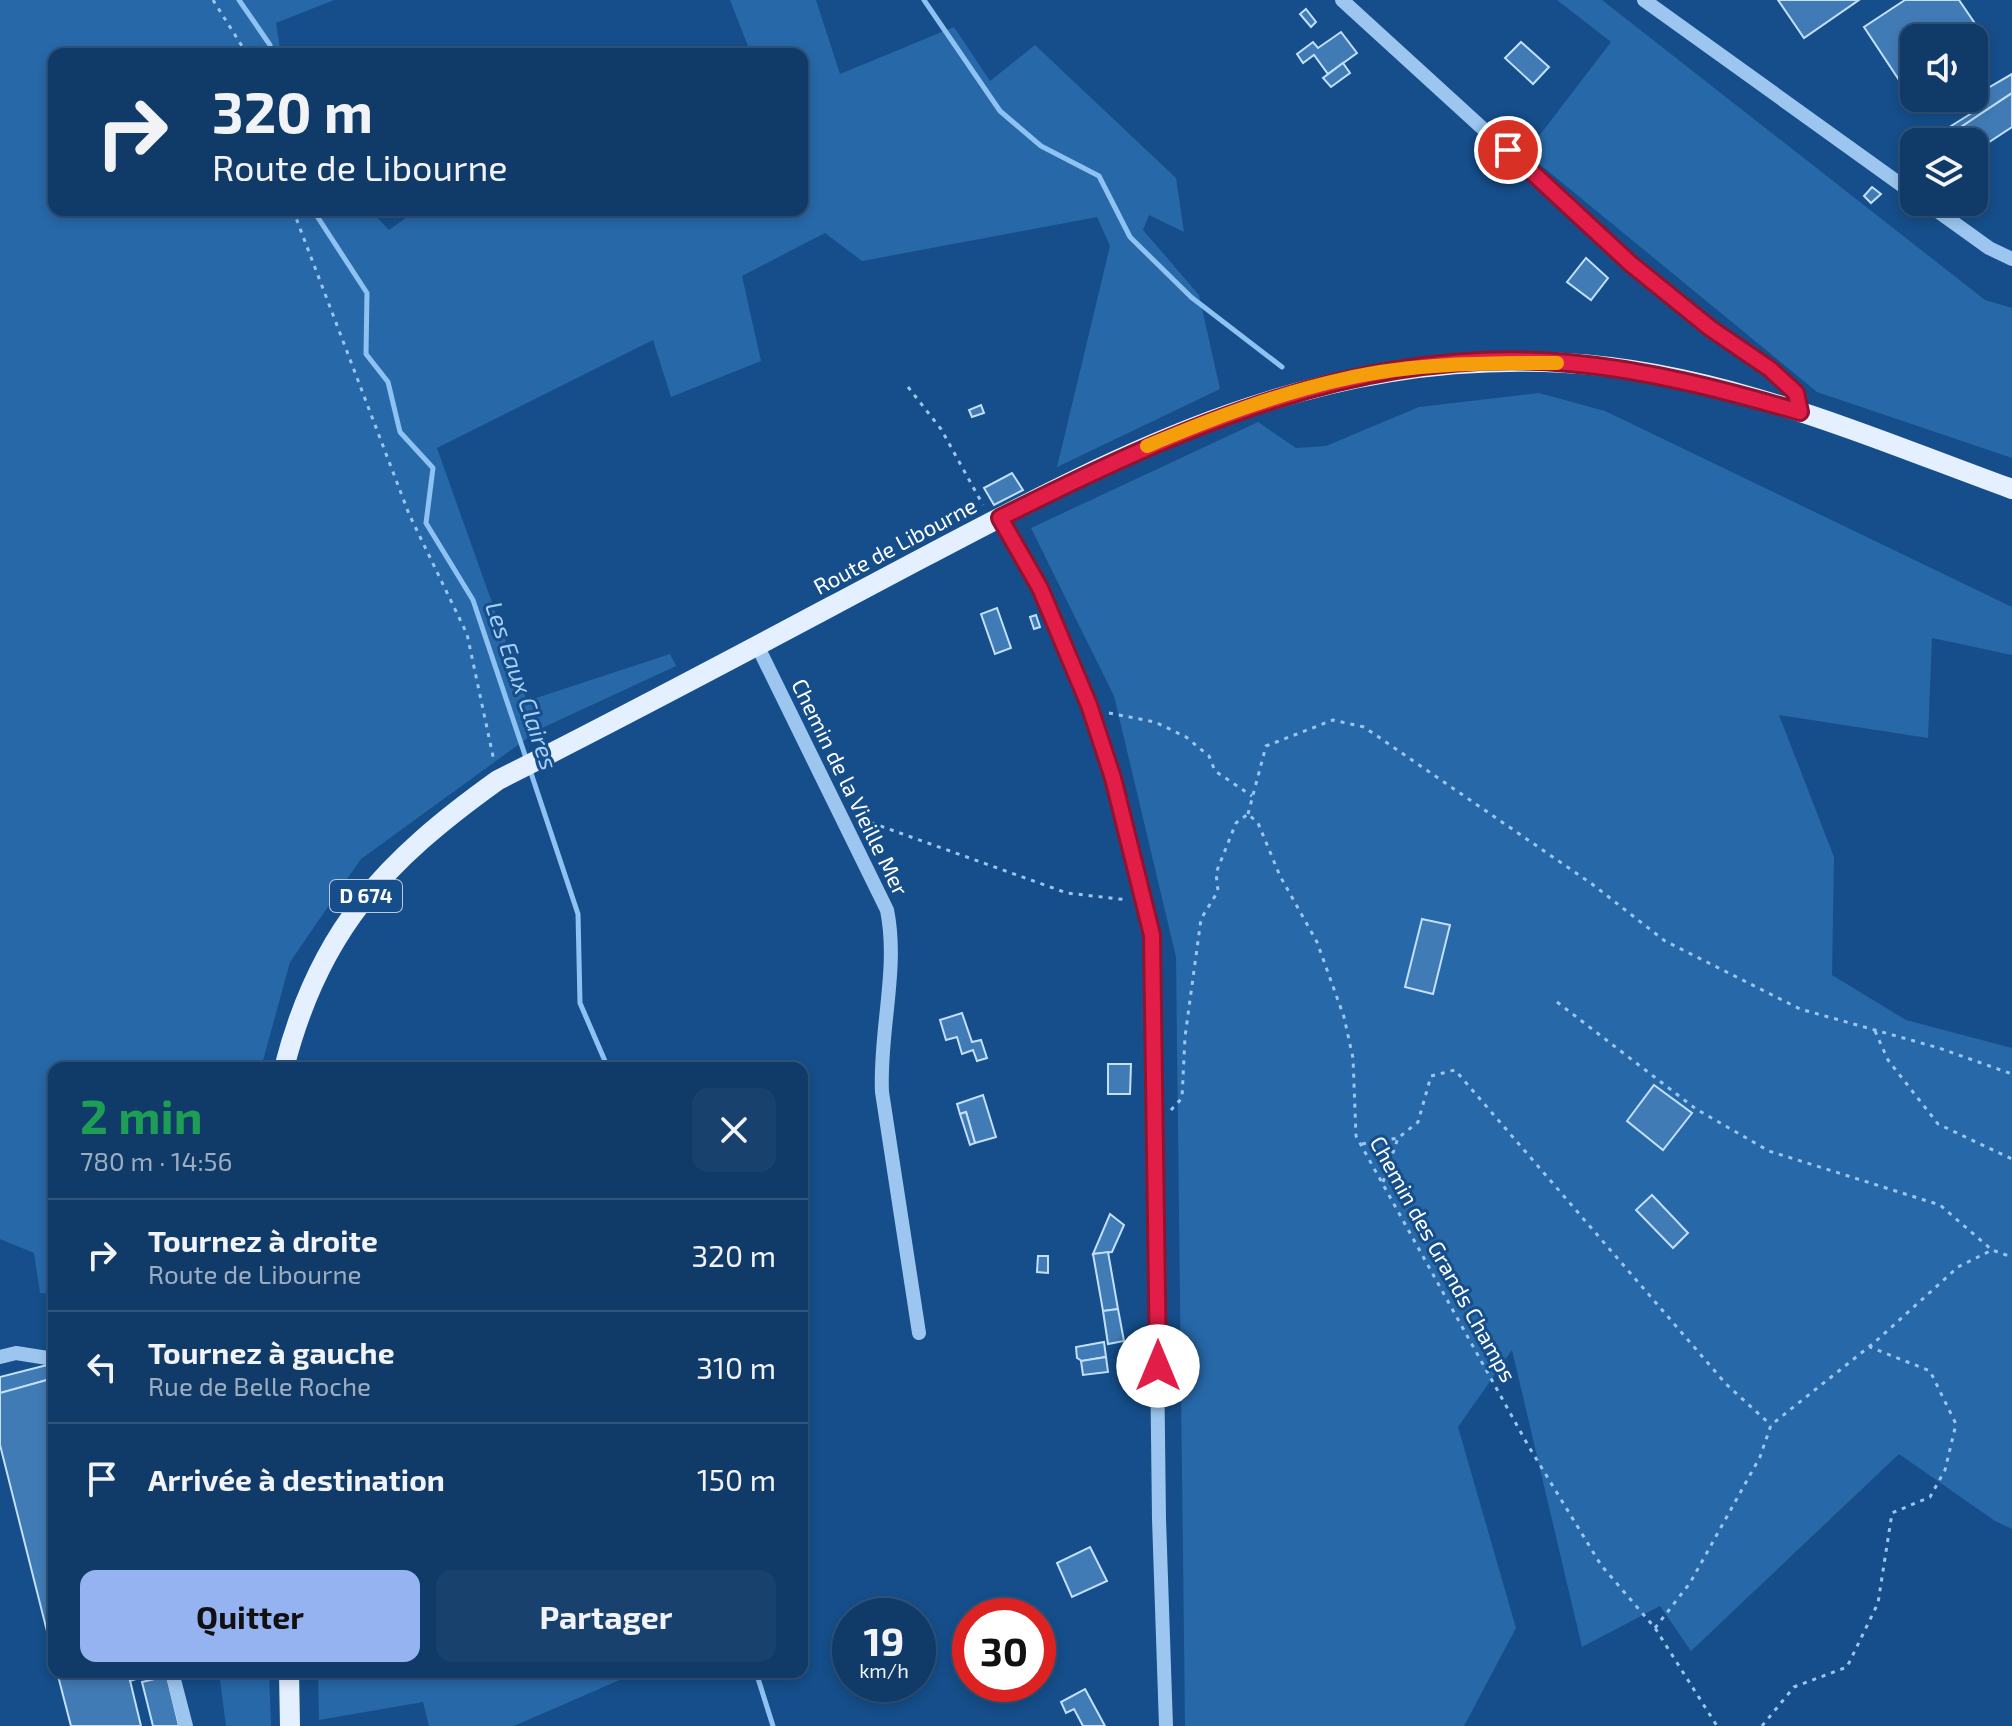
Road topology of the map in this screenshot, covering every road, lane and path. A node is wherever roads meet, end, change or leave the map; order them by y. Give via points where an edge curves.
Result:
1 (213, 0) edge
2 (1342, 0) edge
3 (1644, 0) edge
4 (243, 48) edge
5 (1900, 184) edge
6 (295, 216) edge
7 (1944, 216) edge
8 (2012, 259) edge
9 (908, 387) dead end
10 (1800, 412) junction
11 (2012, 489) edge
12 (996, 520) junction
13 (757, 645) junction
14 (1091, 712) junction
15 (505, 776) junction
16 (1252, 796) junction
17 (1248, 814) junction
18 (846, 825) junction
19 (1144, 901) junction
20 (1557, 1002) dead end
21 (1875, 1031) junction
22 (285, 1062) edge
23 (2012, 1074) edge
24 (1156, 1121) junction
25 (1398, 1138) junction
26 (1361, 1144) junction
27 (2012, 1159) edge
28 (1383, 1183) junction
29 (1992, 1250) junction
30 (2012, 1257) edge
31 (919, 1333) dead end
32 (1870, 1347) junction
33 (0, 1357) edge
34 (48, 1358) edge
35 (1771, 1425) junction
36 (1655, 1628) junction
37 (174, 1678) edge
38 (289, 1678) edge
39 (186, 1726) edge
40 (290, 1726) edge
41 (1166, 1726) edge
42 (1717, 1726) edge
43 (1762, 1726) edge

1 - 4 path
2 - 10 street via 1631,264 1770,369 1796,393
3 - 5 street
6 - 15 path via 409,514 467,634
7 - 8 street
9 - 12 path via 941,429
10 - 11 main road, Route de Libourne / D 674
10 - 12 main road, Route de Libourne / D 674 via 1630,370 1566,363 1431,365 1345,378 1262,401 1122,457
12 - 13 main road, Route de Libourne / D 674
12 - 14 street via 1040,588
13 - 15 main road, Route de Libourne / D 674
13 - 18 street, Chemin de la Vieille Mer
14 - 16 path via 1155,722 1186,737 1209,756 1215,771
14 - 19 street
15 - 22 main road, Route de Libourne / D 674 via 416,843 343,923 296,1018
16 - 17 path
16 - 21 path via 1266,746 1333,720 1364,727 1592,884 1665,941 1800,1009
17 - 24 path via 1236,823 1216,873 1218,891 1201,919 1182,1098
17 - 26 path, Chemin des Grands Champs via 1258,823 1317,942 1344,1017
18 - 19 path via 872,823 1067,893
18 - 31 street, Chemin de la Vieille Mer via 887,910 893,937 882,1092
19 - 24 street via 1152,935
20 - 29 path via 1696,1109 1769,1151 1940,1205
21 - 23 path
21 - 27 path via 1888,1060 1938,1124
24 - 41 street
25 - 26 path
25 - 28 path
25 - 35 path via 1418,1122 1431,1076 1455,1070 1726,1384
26 - 28 path, Chemin des Grands Champs
28 - 36 path, Chemin des Grands Champs via 1529,1447 1601,1565
29 - 30 path
29 - 32 path via 1958,1267
32 - 35 path
32 - 43 path via 1930,1371 1956,1424 1945,1470 1930,1497 1892,1513 1878,1603 1847,1667 1794,1687
33 - 34 street via 16,1353
35 - 36 path via 1760,1457 1690,1583
36 - 42 path, Chemin des Grands Champs
37 - 39 street
38 - 40 main road

